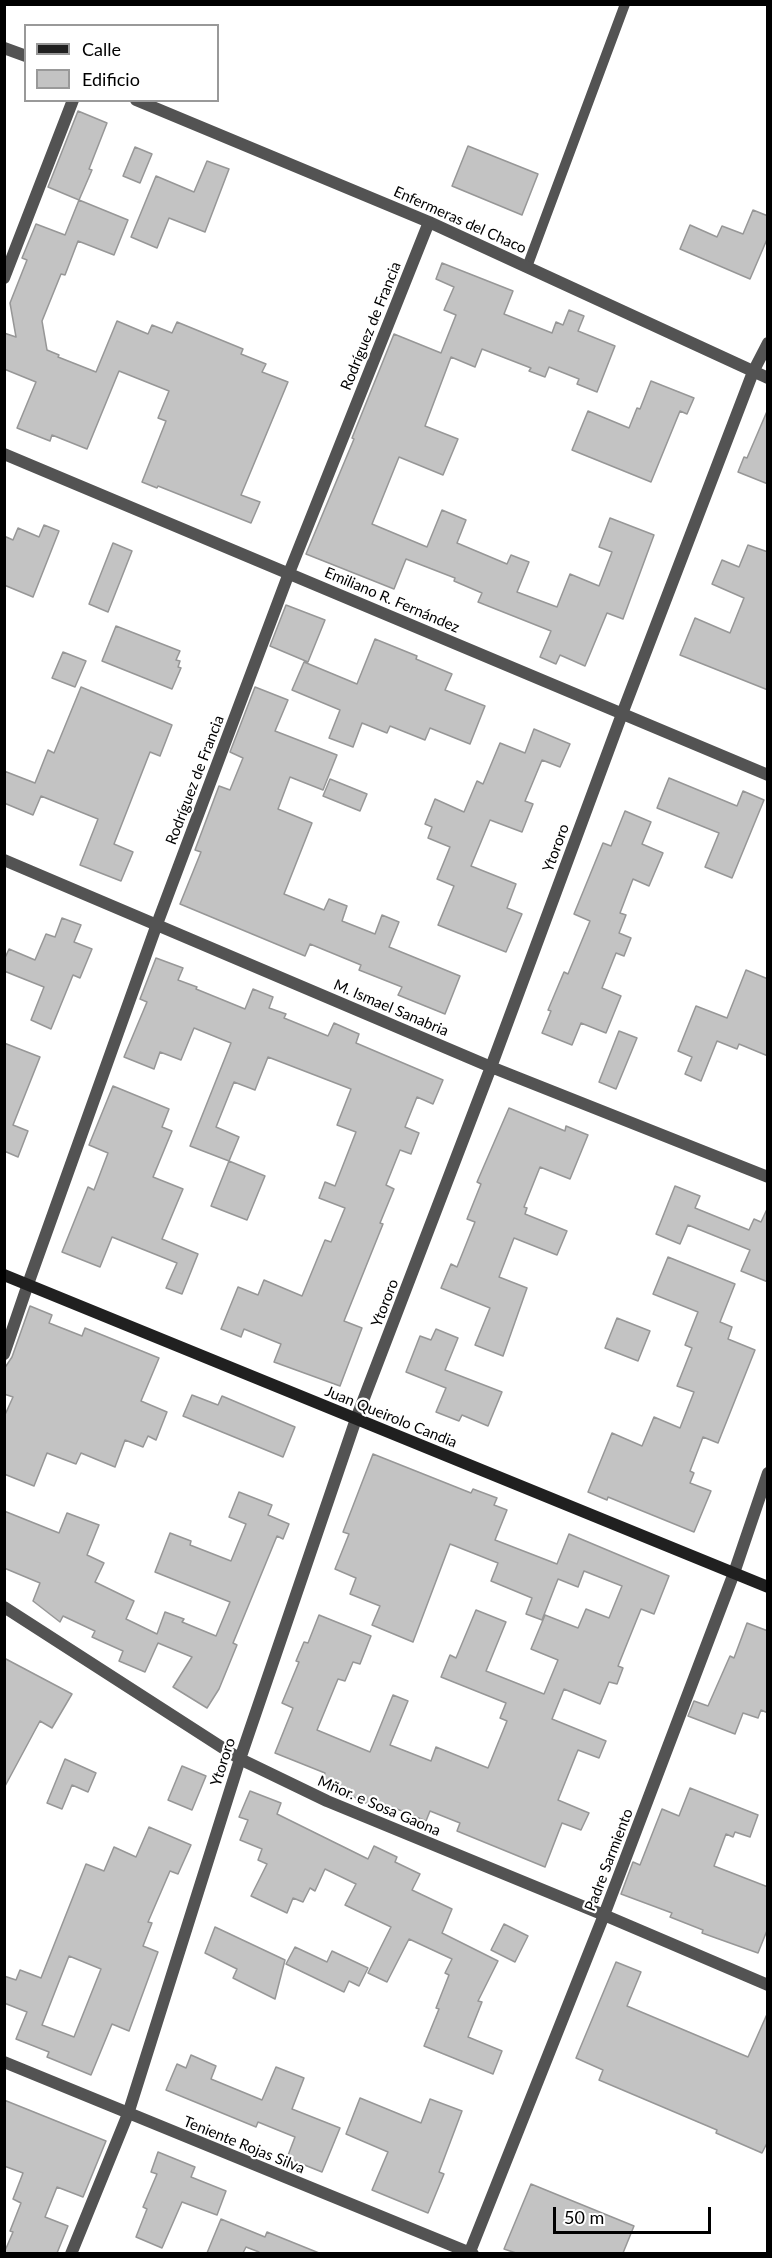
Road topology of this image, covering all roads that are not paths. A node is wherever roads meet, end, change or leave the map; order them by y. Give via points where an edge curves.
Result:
1 (625, 4) edge
2 (4, 48) edge
3 (24, 55) edge
4 (72, 102) edge
5 (141, 102) edge
6 (429, 222) junction
7 (527, 267) junction
8 (4, 278) edge
9 (768, 343) edge
10 (753, 372) junction
11 (768, 378) edge
12 (4, 454) edge
13 (290, 573) junction
14 (622, 714) junction
15 (768, 775) edge
16 (4, 860) edge
17 (157, 924) junction
18 (491, 1067) junction
19 (768, 1177) edge
20 (4, 1275) edge
21 (28, 1284) junction
22 (4, 1354) edge
23 (356, 1419) junction
24 (768, 1473) edge
25 (734, 1573) junction
26 (768, 1587) edge
27 (4, 1607) edge
28 (240, 1759) junction
29 (604, 1915) junction
30 (768, 1985) edge
31 (4, 2062) edge
32 (128, 2114) junction
33 (71, 2253) edge
34 (471, 2253) edge

1 - 7 lane
2 - 3 street
4 - 8 street
5 - 6 street, Enfermeras del Chaco
6 - 7 street, Enfermeras del Chaco
6 - 13 street, Rodríguez de Francia
7 - 10 street, Enfermeras del Chaco
9 - 10 street, Ytororo
10 - 11 street, Enfermeras del Chaco
10 - 14 street, Ytororo
12 - 13 street, Emiliano R. Fernández
13 - 14 street, Emiliano R. Fernández
13 - 17 street, Rodríguez de Francia
14 - 15 street, Emiliano R. Fernández
14 - 18 street, Ytororo
16 - 17 street, M. Ismael Sanabria
17 - 18 street, M. Ismael Sanabria
17 - 21 street, Rodríguez de Francia
18 - 19 street, M. Ismael Sanabria
18 - 23 street, Ytororo
20 - 21 street, Juan Queirolo Candia
21 - 22 street, Rodríguez de Francia
21 - 23 street, Juan Queirolo Candia
23 - 25 street, Juan Queirolo Candia
23 - 28 street, Ytororo
24 - 25 street, Padre Sarmiento
25 - 26 street, Juan Queirolo Candia
25 - 29 street, Padre Sarmiento
27 - 28 street, Mñor. e Sosa Gaona
28 - 29 street, Mñor. e Sosa Gaona via 327,1801
28 - 32 street, Ytororo
29 - 30 street, Mñor. e Sosa Gaona
29 - 34 street, Padre Sarmiento
31 - 32 street, Teniente Rojas Silva
32 - 33 street, Ytororo
32 - 34 street, Teniente Rojas Silva

